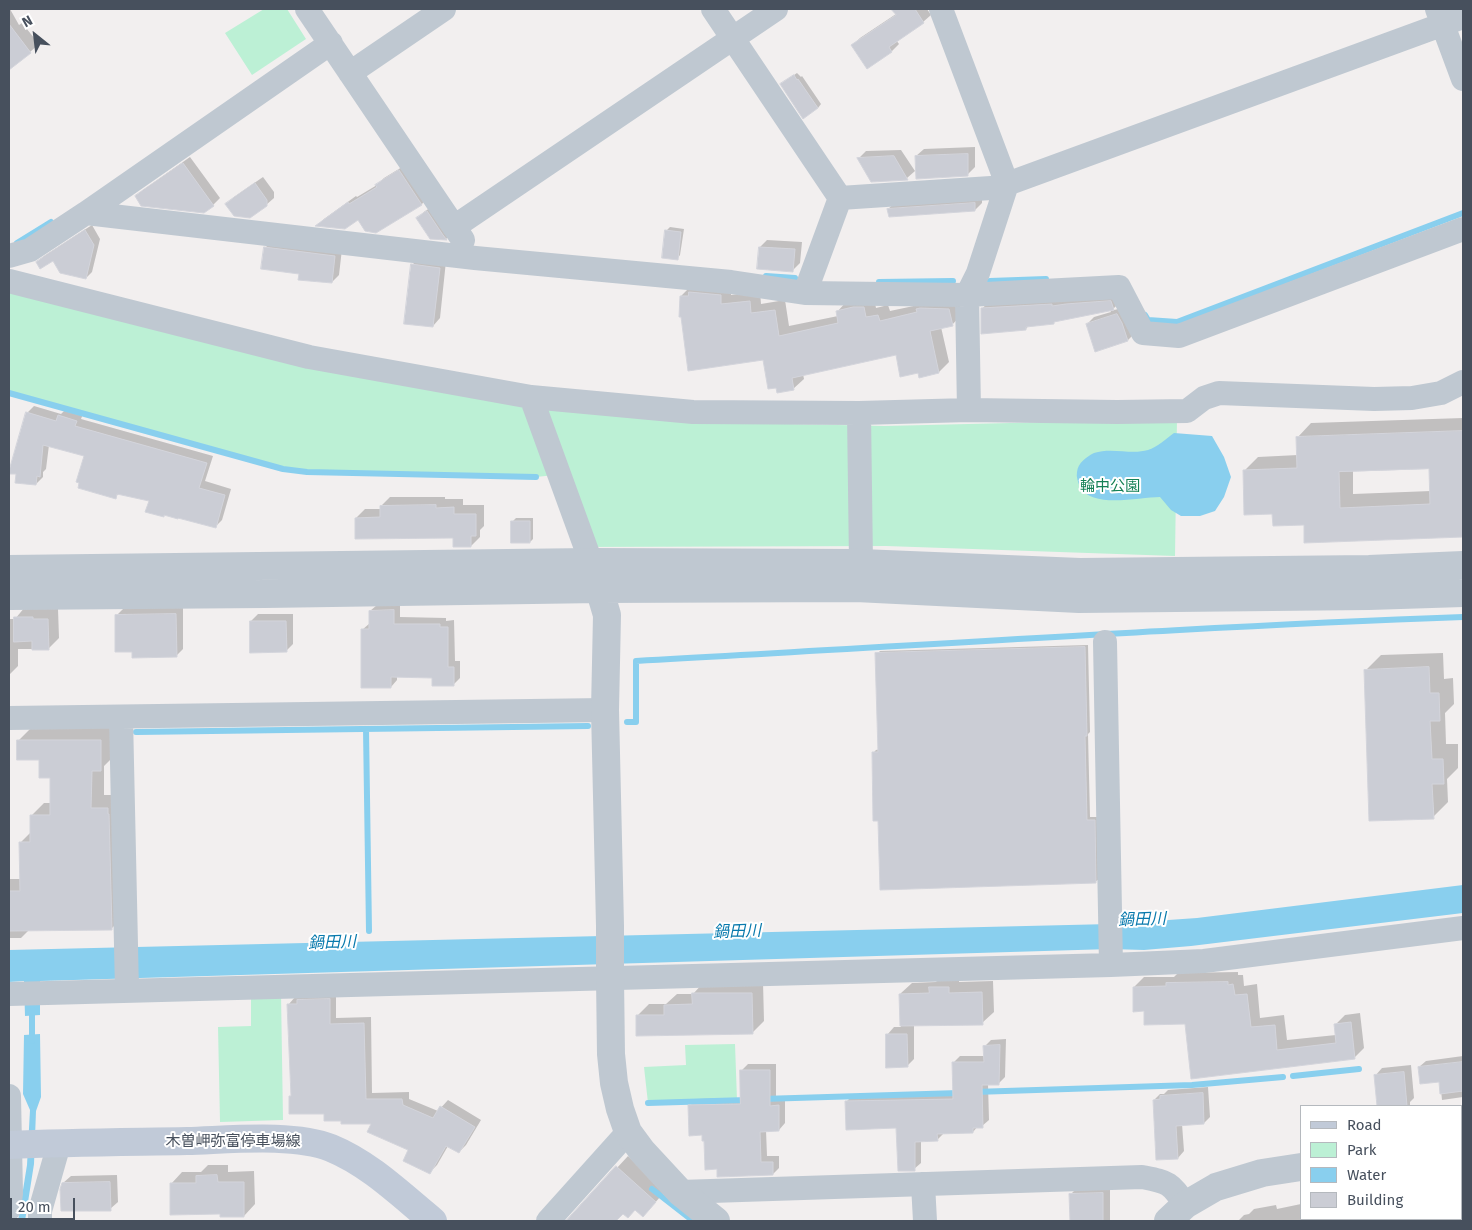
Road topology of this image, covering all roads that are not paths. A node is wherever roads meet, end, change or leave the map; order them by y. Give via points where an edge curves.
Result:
1 (307, 9) edge
2 (444, 9) edge
3 (713, 9) edge
4 (776, 9) edge
5 (941, 9) edge
6 (1447, 17) edge
7 (733, 37) junction
8 (330, 43) junction
9 (350, 73) junction
10 (1463, 79) edge
11 (1006, 186) junction
12 (840, 198) junction
13 (86, 213) junction
14 (454, 227) junction
15 (1463, 229) edge
16 (9, 256) edge
17 (475, 258) junction
18 (9, 281) edge
19 (804, 293) junction
20 (967, 295) junction
21 (1463, 382) edge
22 (531, 397) junction
23 (969, 410) junction
24 (859, 413) junction
25 (591, 562) junction
26 (860, 563) junction
27 (1463, 565) edge
28 (9, 569) edge
29 (599, 588) junction
30 (1463, 593) edge
31 (9, 596) edge
32 (1105, 642) dead end
33 (606, 710) junction
34 (122, 716) junction
35 (9, 718) edge
36 (1463, 928) edge
37 (1111, 959) junction
38 (610, 978) junction
39 (126, 987) junction
40 (14, 994) edge
41 (9, 1096) edge
42 (628, 1132) junction
43 (28, 1145) edge
44 (1300, 1167) edge
45 (923, 1184) junction
46 (680, 1192) junction
47 (9, 1209) edge
48 (1176, 1213) edge
49 (40, 1221) edge
50 (433, 1221) edge
51 (548, 1221) edge
52 (716, 1221) edge
53 (925, 1221) edge

1 - 8 street
2 - 9 street
3 - 7 street
4 - 7 street
5 - 11 street
6 - 10 street
6 - 11 street
7 - 12 street
7 - 14 street
8 - 9 street
8 - 13 street
9 - 14 street
11 - 12 street
11 - 20 street via 978,272
12 - 19 street
13 - 16 street via 30,250
13 - 17 street
14 - 17 street
15 - 20 street via 1179,336 1143,333 1119,287
17 - 19 street via 731,282
18 - 22 street via 309,357
19 - 20 street
20 - 23 street
21 - 23 street via 1441,393 1412,398 1219,393 1204,398 1187,411
22 - 24 street via 692,412
22 - 25 street
23 - 24 street
24 - 26 street
25 - 26 street
25 - 28 street
25 - 29 street
26 - 27 street via 1080,572
29 - 30 street via 856,588 1079,599
29 - 31 street
29 - 33 street via 607,615
32 - 37 street
33 - 34 street
33 - 38 street
34 - 35 street
34 - 39 street
36 - 37 street via 1204,961
37 - 38 street
38 - 39 street
38 - 42 street via 614,1083
39 - 40 street
41 - 43 street
42 - 46 street
42 - 51 street
43 - 47 street via 11,1193
43 - 49 street
43 - 50 main road, 木曽岬弥富停車場線 via 243,1139 312,1143 359,1162
44 - 48 street via 1262,1173 1216,1187
45 - 46 street
45 - 48 street via 1142,1177 1165,1182 1175,1189
45 - 53 street
46 - 52 street

